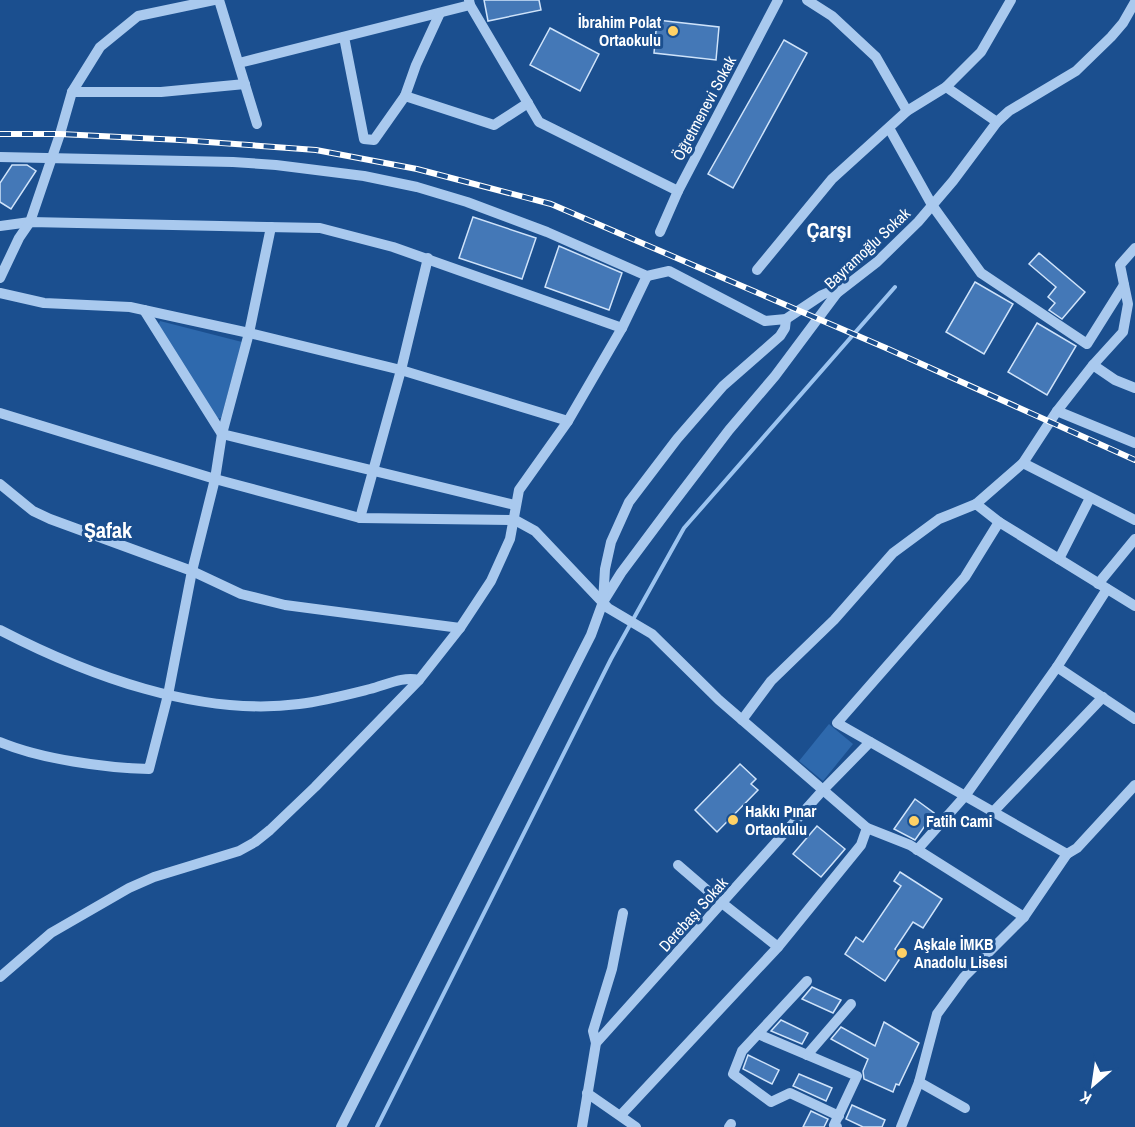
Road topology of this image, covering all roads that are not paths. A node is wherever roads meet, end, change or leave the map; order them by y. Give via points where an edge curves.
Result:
1 (213, 0) edge
2 (219, 0) edge
3 (778, 0) edge
4 (807, 0) edge
5 (1011, 0) edge
6 (1135, 2) edge
7 (470, 3) edge
8 (440, 13) junction
9 (344, 37) junction
10 (239, 63) junction
11 (245, 84) junction
12 (946, 87) junction
13 (72, 92) junction
14 (405, 96) junction
15 (528, 103) junction
16 (907, 111) junction
17 (997, 122) junction
18 (257, 124) dead end
19 (889, 128) junction
20 (0, 157) edge
21 (52, 159) junction
22 (678, 190) junction
23 (932, 205) junction
24 (30, 222) junction
25 (0, 226) edge
26 (271, 227) junction
27 (660, 232) dead end
28 (1135, 248) edge
29 (428, 258) junction
30 (758, 270) dead end
31 (647, 276) junction
32 (0, 278) edge
33 (1124, 285) junction
34 (0, 293) edge
35 (837, 293) junction
36 (144, 310) junction
37 (786, 319) junction
38 (622, 328) junction
39 (1123, 332) junction
40 (249, 333) junction
41 (1135, 335) edge
42 (1093, 365) junction
43 (401, 369) junction
44 (1135, 388) edge
45 (1057, 411) junction
46 (0, 413) edge
47 (568, 421) junction
48 (222, 434) junction
49 (1135, 443) edge
50 (1023, 463) junction
51 (373, 469) junction
52 (215, 479) junction
53 (0, 484) edge
54 (1090, 498) junction
55 (976, 504) junction
56 (515, 506) junction
57 (360, 518) junction
58 (515, 520) junction
59 (1135, 520) edge
60 (999, 522) junction
61 (1135, 539) edge
62 (1059, 559) junction
63 (192, 571) junction
64 (1103, 586) junction
65 (605, 605) junction
66 (1135, 606) edge
67 (460, 628) junction
68 (0, 630) edge
69 (1057, 667) junction
70 (419, 680) junction
71 (168, 695) junction
72 (1103, 698) junction
73 (1135, 719) edge
74 (742, 720) junction
75 (0, 742) edge
76 (870, 742) junction
77 (1135, 785) edge
78 (823, 790) junction
79 (965, 796) junction
80 (993, 812) junction
81 (867, 828) junction
82 (917, 850) junction
83 (1067, 854) junction
84 (678, 865) dead end
85 (722, 903) junction
86 (622, 913) dead end
87 (1024, 917) junction
88 (778, 947) junction
89 (0, 977) edge
90 (807, 981) dead end
91 (851, 1004) dead end
92 (758, 1034) junction
93 (596, 1044) junction
94 (807, 1055) junction
95 (919, 1082) junction
96 (587, 1093) junction
97 (965, 1108) dead end
98 (621, 1115) junction
99 (838, 1121) edge
100 (341, 1127) edge
101 (582, 1127) edge
102 (636, 1127) edge
103 (901, 1127) edge

1 - 13 street via 138,16 100,47
2 - 10 street
3 - 22 street, Öğretmenevi Sokak
4 - 16 street via 832,16 876,57
5 - 12 street via 981,52
6 - 17 street, Bayramoğlu Sokak via 1123,23 1076,71
7 - 8 street
7 - 15 street
8 - 9 street
8 - 14 street
9 - 10 street
9 - 14 street via 364,139 374,140
10 - 11 street
11 - 13 street via 161,93
11 - 18 street
12 - 16 street
12 - 17 street
13 - 21 street
14 - 15 street via 494,125
15 - 22 street via 539,122
16 - 19 street
17 - 23 street, Bayramoğlu Sokak
19 - 23 street
19 - 30 street via 832,179
20 - 21 street
21 - 24 street
21 - 31 street via 233,162 391,181 497,213
22 - 27 street, Öğretmenevi Sokak
23 - 33 street via 981,273 1087,344
23 - 35 street, Bayramoğlu Sokak via 877,262
24 - 25 street
24 - 26 street
24 - 32 street
26 - 29 street via 320,228
26 - 40 street
28 - 33 street via 1120,265
29 - 38 street
29 - 43 street
31 - 37 street via 669,271 758,318
31 - 38 street
33 - 39 street via 1128,304
34 - 36 street via 44,303
35 - 37 street via 822,295
35 - 65 street, Bayramoğlu Sokak via 621,573
36 - 40 street
36 - 48 street
37 - 65 street via 780,336 723,386 637,490 611,542 605,569
38 - 47 street
39 - 41 street
39 - 42 street
40 - 43 street
40 - 48 street
42 - 44 street
42 - 45 street
43 - 47 street
43 - 51 street
45 - 49 street
45 - 50 street
46 - 52 street
47 - 56 street via 519,490
48 - 51 street
48 - 52 street
50 - 54 street
50 - 55 street
51 - 56 street
51 - 57 street
52 - 57 street
52 - 63 street
53 - 63 street via 33,511 50,519
54 - 59 street
54 - 62 street
55 - 60 street
55 - 74 street via 939,519 893,554 834,620 771,681
56 - 58 street
57 - 58 street
58 - 65 street via 535,531
58 - 67 street via 502,561
60 - 62 street
60 - 76 street via 965,577 837,723
61 - 64 street
62 - 64 street
63 - 67 street via 242,594 285,605
63 - 71 street
64 - 66 street
64 - 69 street
65 - 74 street via 652,634
65 - 100 street
67 - 70 street
68 - 71 street via 71,664
69 - 72 street
69 - 79 street
70 - 71 street via 402,680 285,706 231,706
70 - 89 street via 315,787 255,842 129,888 51,933
71 - 75 street via 149,770 97,765
72 - 73 street
72 - 80 street
74 - 78 street
76 - 78 street, Derebaşı Sokak
76 - 79 street
77 - 83 street
78 - 81 street
78 - 85 street, Derebaşı Sokak
79 - 80 street
79 - 82 street
80 - 83 street
81 - 82 street
81 - 88 street via 861,845
82 - 87 street
83 - 87 street
84 - 85 street
85 - 88 street
85 - 93 street, Derebaşı Sokak
86 - 93 street via 612,969 593,1031
87 - 95 street via 964,976 937,1014
88 - 98 street
90 - 92 street
91 - 94 street
92 - 94 street
92 - 99 street via 742,1051 733,1074 771,1102 790,1093
93 - 96 street
94 - 99 street via 857,1076
95 - 97 street
95 - 103 street
96 - 98 street
96 - 101 street
98 - 102 street

